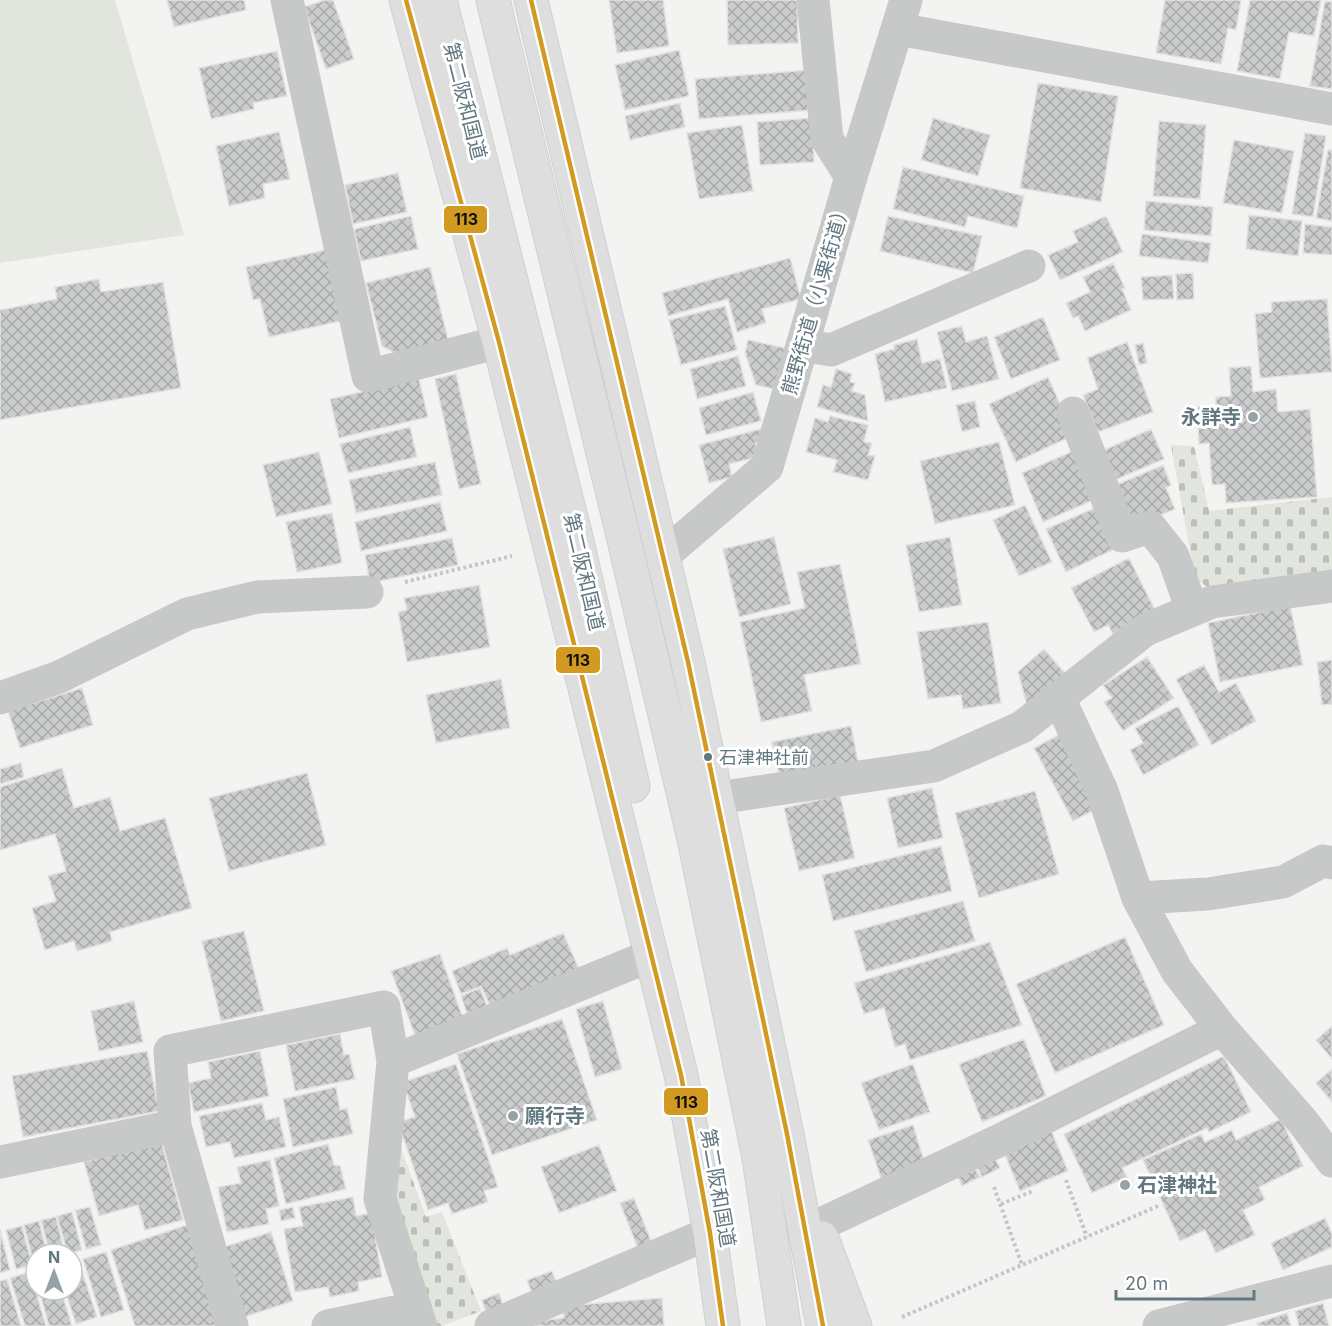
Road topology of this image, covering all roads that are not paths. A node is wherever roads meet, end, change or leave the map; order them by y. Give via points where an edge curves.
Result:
1 (287, 0) edge
2 (406, 0) edge
3 (440, 0) edge
4 (493, 0) edge
5 (531, 0) edge
6 (813, 0) edge
7 (902, 14) edge
8 (1332, 109) edge
9 (850, 177) junction
10 (1029, 266) dead end
11 (499, 342) junction
12 (802, 345) junction
13 (1072, 413) dead end
14 (664, 555) junction
15 (1332, 586) edge
16 (367, 592) road end
17 (1192, 610) junction
18 (0, 698) edge
19 (1059, 698) junction
20 (717, 798) junction
21 (1332, 863) edge
22 (1138, 898) junction
23 (652, 955) junction
24 (1222, 1029) junction
25 (393, 1061) junction
26 (175, 1126) junction
27 (787, 1134) junction
28 (1332, 1161) edge
29 (0, 1162) edge
30 (818, 1226) junction
31 (710, 1233) junction
32 (1332, 1281) edge
33 (418, 1317) edge
34 (232, 1326) edge
35 (328, 1326) edge
36 (491, 1326) edge
37 (723, 1326) edge
38 (740, 1326) edge
39 (784, 1326) edge
40 (823, 1326) edge
41 (855, 1326) edge
42 (1159, 1326) edge

1 - 11 street via 368,376
2 - 11 highway
3 - 38 highway, 第二阪和国道 via 576,537 696,1066 726,1220
4 - 39 highway via 696,850 759,1158
5 - 14 highway
6 - 9 street via 827,139
7 - 8 street
7 - 9 street, 熊野街道（小栗街道）
9 - 12 street, 熊野街道（小栗街道）
10 - 12 street via 831,350
11 - 23 highway
12 - 14 street, 熊野街道（小栗街道） via 767,467
13 - 17 street via 1122,536 1150,527 1173,556
14 - 20 highway
15 - 17 street via 1212,602
16 - 18 street via 256,597 187,614 59,677
17 - 19 street via 1145,630
19 - 20 street via 1022,727 934,766
19 - 22 street via 1102,791
20 - 27 highway
21 - 22 street via 1323,861 1283,882 1208,894
22 - 24 street via 1178,971
23 - 25 street
23 - 31 highway via 681,1075
24 - 28 street
24 - 30 street
25 - 26 street via 384,1007 170,1050
25 - 33 street via 380,1199
26 - 29 street
26 - 34 street
27 - 30 highway
27 - 40 highway
30 - 41 highway
31 - 36 street
31 - 37 highway
32 - 42 street
33 - 35 street

